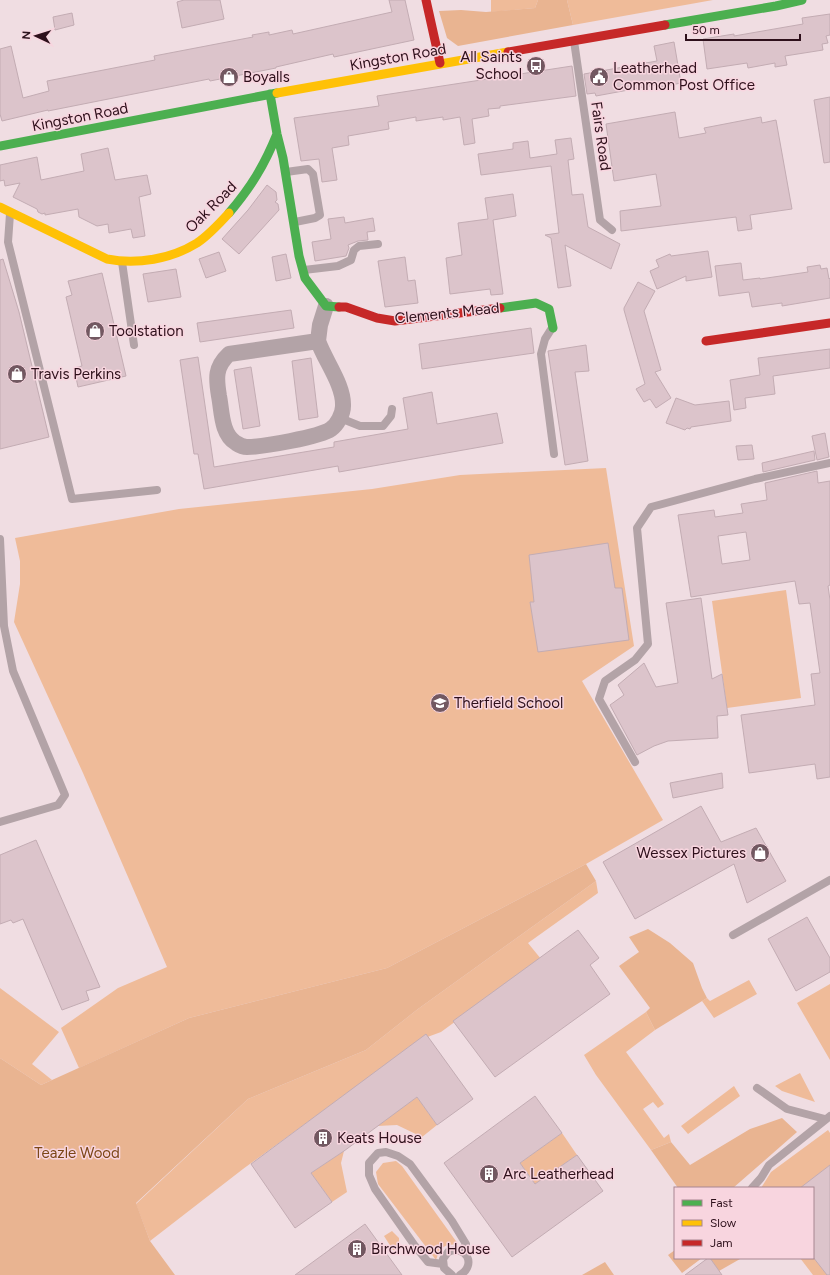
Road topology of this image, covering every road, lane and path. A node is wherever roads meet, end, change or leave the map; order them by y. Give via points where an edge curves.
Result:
1 (426, 0) edge
2 (802, 0) edge
3 (573, 40) junction
4 (440, 63) junction
5 (270, 94) junction
6 (277, 134) junction
7 (0, 146) edge
8 (286, 172) junction
9 (0, 207) edge
10 (10, 213) junction
11 (293, 222) junction
12 (612, 230) dead end
13 (378, 244) dead end
14 (122, 262) junction
15 (303, 270) junction
16 (326, 306) junction
17 (830, 324) edge
18 (552, 328) joint
19 (318, 341) junction
20 (706, 341) dead end
21 (134, 345) dead end
22 (392, 409) dead end
23 (340, 418) junction
24 (554, 454) dead end
25 (830, 463) edge
26 (157, 490) dead end
27 (0, 539) edge
28 (635, 762) dead end
29 (0, 822) edge
30 (830, 880) edge
31 (734, 934) dead end
32 (757, 1088) dead end
33 (827, 1118) edge
34 (753, 1187) edge
35 (462, 1252) junction
36 (443, 1264) junction
37 (463, 1274) edge
38 (452, 1275) edge

1 - 4 street
2 - 3 street, Kingston Road
3 - 4 street, Kingston Road
3 - 12 lane, Fairs Road via 600,220
4 - 5 street, Kingston Road
5 - 6 street
5 - 7 street, Kingston Road
6 - 8 street
6 - 14 street, Oak Road via 261,170 249,189 208,234 188,248 169,255
8 - 11 street
8 - 11 lane via 308,169 313,174 320,215
9 - 10 street, Oak Road
10 - 14 street, Oak Road via 107,259
10 - 26 lane via 8,242 72,499
11 - 15 street
13 - 15 lane via 359,246 354,250 351,260 338,266
14 - 21 lane
15 - 16 street via 305,278
16 - 18 street, Clements Mead via 346,307 394,321 536,303 549,309
16 - 19 street
17 - 20 street
18 - 24 lane via 545,339 541,354
19 - 23 street via 342,392 343,407
19 - 23 street via 229,354 222,360 216,378 225,428 236,443 246,447 322,434 332,429
22 - 23 lane via 391,416 383,426 360,426
25 - 28 lane via 755,479 651,507 638,528 648,644 635,660 605,681 599,699
27 - 29 lane via 4,626 13,671 65,795 58,805
30 - 31 lane
32 - 33 lane via 787,1109
33 - 34 lane via 769,1165
35 - 36 lane via 448,1252
35 - 36 lane via 466,1244 410,1164 398,1156 386,1152 378,1153 369,1163 369,1175 374,1189 428,1262
35 - 37 lane via 468,1259
36 - 38 lane via 446,1271

